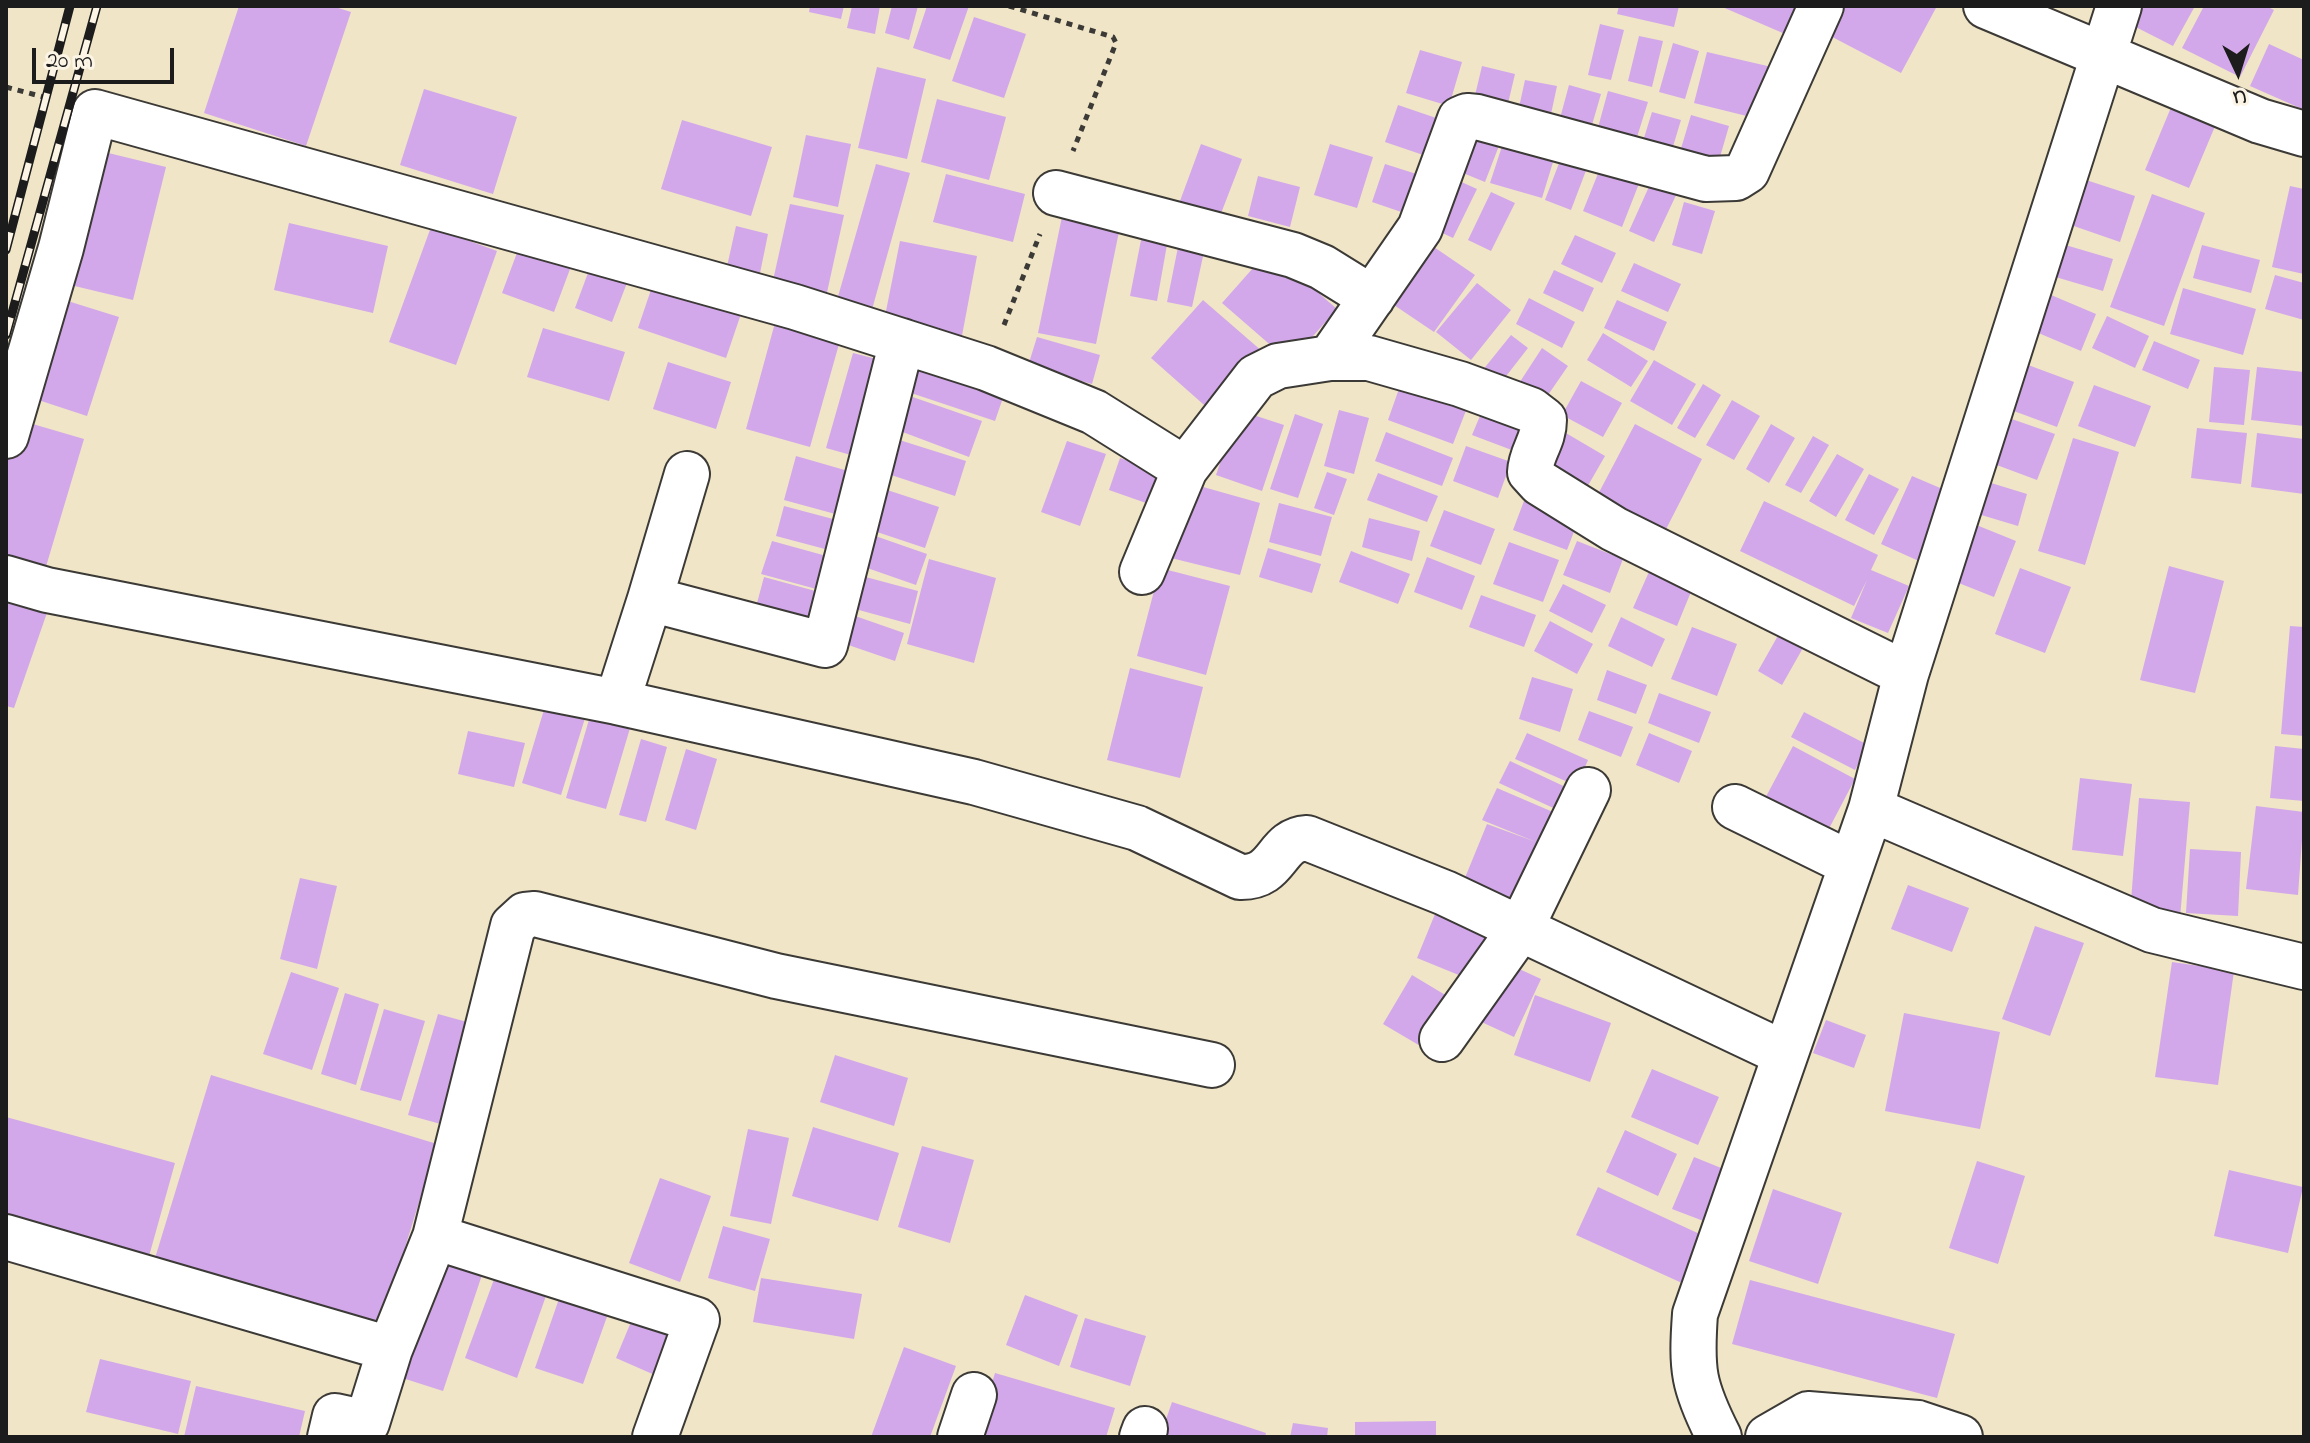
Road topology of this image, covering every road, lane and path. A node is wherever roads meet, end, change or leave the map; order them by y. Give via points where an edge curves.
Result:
1 (1821, 6) edge
2 (1986, 6) edge
3 (2119, 6) edge
4 (2105, 54) junction
5 (2304, 134) edge
6 (1056, 193) dead end
7 (1372, 298) junction
8 (902, 341) junction
9 (1330, 358) junction
10 (6, 436) edge
11 (1185, 469) junction
12 (687, 474) dead end
13 (1142, 572) dead end
14 (6, 578) edge
15 (650, 599) junction
16 (1906, 674) junction
17 (617, 702) junction
18 (1588, 790) dead end
19 (1735, 807) dead end
20 (1871, 809) junction
21 (1851, 864) junction
22 (1521, 928) junction
23 (2304, 967) edge
24 (1442, 1039) dead end
25 (1783, 1053) junction
26 (1212, 1065) dead end
27 (6, 1237) edge
28 (435, 1237) junction
29 (390, 1349) junction
30 (974, 1395) dead end
31 (330, 1437) edge
32 (655, 1437) edge
33 (960, 1437) edge
34 (1719, 1437) edge
35 (1768, 1437) edge
36 (1960, 1437) edge

1 - 7 street via 1747,171 1736,178 1706,179 1477,117 1460,119 1420,228
2 - 4 street
3 - 4 street
4 - 5 street via 2260,121
4 - 16 street
6 - 7 street via 1293,255
7 - 9 street
8 - 10 street via 95,112
8 - 11 street via 1094,412
8 - 15 street via 825,645
9 - 11 street via 1278,366 1256,377
9 - 16 street via 1369,358 1531,410 1544,420 1544,437 1531,458 1530,472 1540,483 1614,529
11 - 13 street
12 - 15 street
14 - 17 street
15 - 17 street
16 - 20 street
17 - 22 street via 1137,828 1240,877 1265,873 1288,844 1307,838
18 - 22 street
19 - 21 street
20 - 21 street
20 - 23 street via 2152,930
21 - 25 street
22 - 24 street
22 - 25 street
25 - 34 street via 1695,1314 1691,1368
26 - 28 street via 776,976 525,915 513,926
27 - 29 street
28 - 29 street
28 - 32 street via 697,1320
29 - 31 street via 367,1423 335,1416
30 - 33 street
35 - 36 street via 1808,1414 1918,1423

